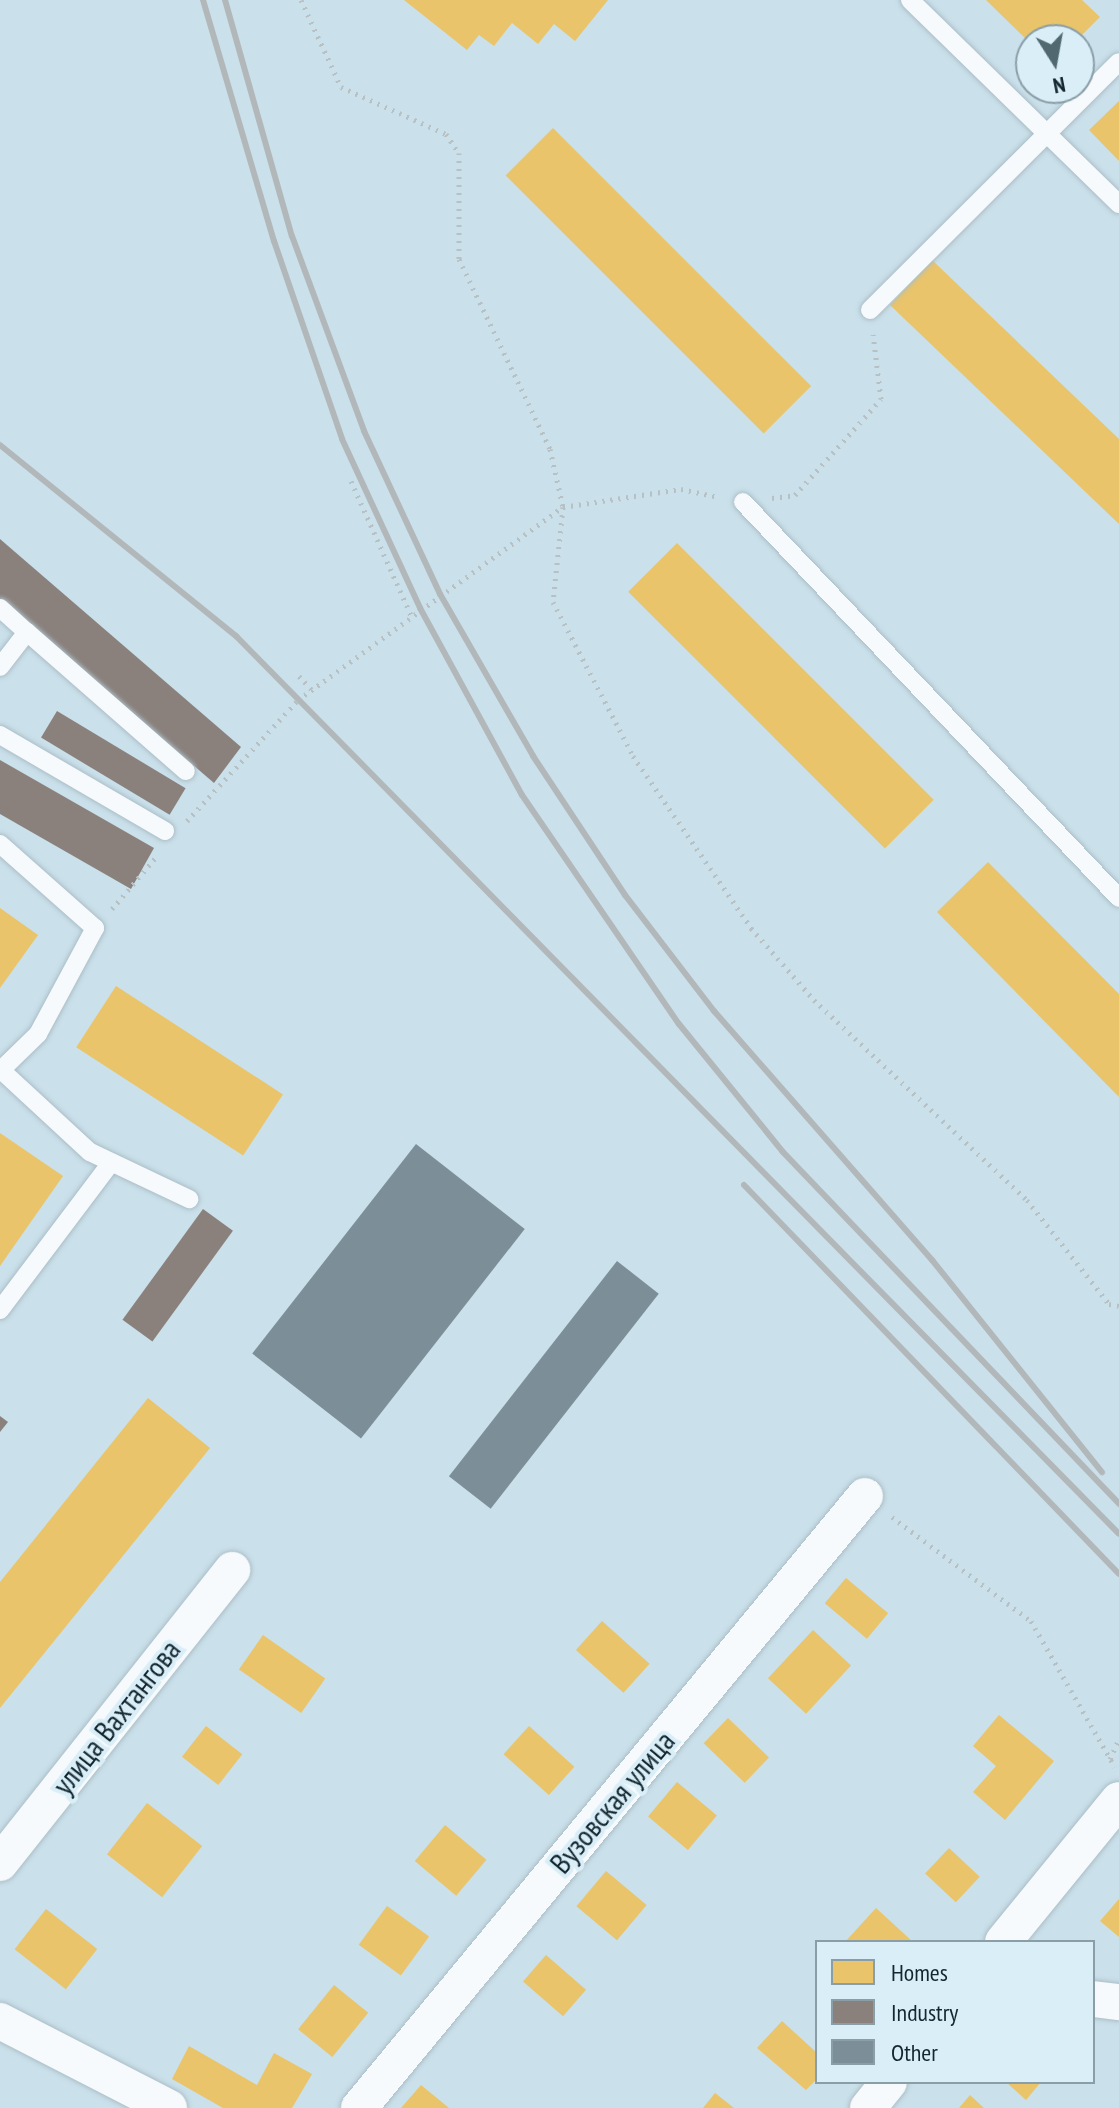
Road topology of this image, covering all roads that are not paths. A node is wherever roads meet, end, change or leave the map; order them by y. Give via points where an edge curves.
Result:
1 (910, 0) edge
2 (1119, 62) edge
3 (1049, 131) junction
4 (1119, 204) edge
5 (870, 310) road end
6 (743, 502) road end
7 (0, 608) edge
8 (27, 632) junction
9 (0, 667) edge
10 (0, 735) edge
11 (186, 771) dead end
12 (171, 835) road end
13 (0, 844) edge
14 (1119, 898) edge
15 (1, 1070) edge
16 (110, 1164) junction
17 (189, 1199) dead end
18 (0, 1310) edge
19 (865, 1496) road end
20 (232, 1570) dead end
21 (1119, 1800) edge
22 (0, 1863) edge
23 (1005, 1940) edge
24 (1095, 1999) edge
25 (1119, 2002) edge
26 (0, 2021) edge
27 (887, 2084) edge
28 (169, 2108) edge
29 (359, 2108) edge
30 (868, 2108) edge

1 - 3 lane
2 - 3 lane
3 - 4 lane
3 - 5 lane
6 - 14 lane
7 - 8 lane
8 - 9 lane
8 - 11 lane
10 - 12 lane
13 - 15 lane via 95,928 38,1034
15 - 16 lane
16 - 17 lane
16 - 18 lane
19 - 29 street, Вузовская улица
20 - 22 street, улица Вахтангова
21 - 23 street
24 - 25 street
26 - 28 street
27 - 30 street

